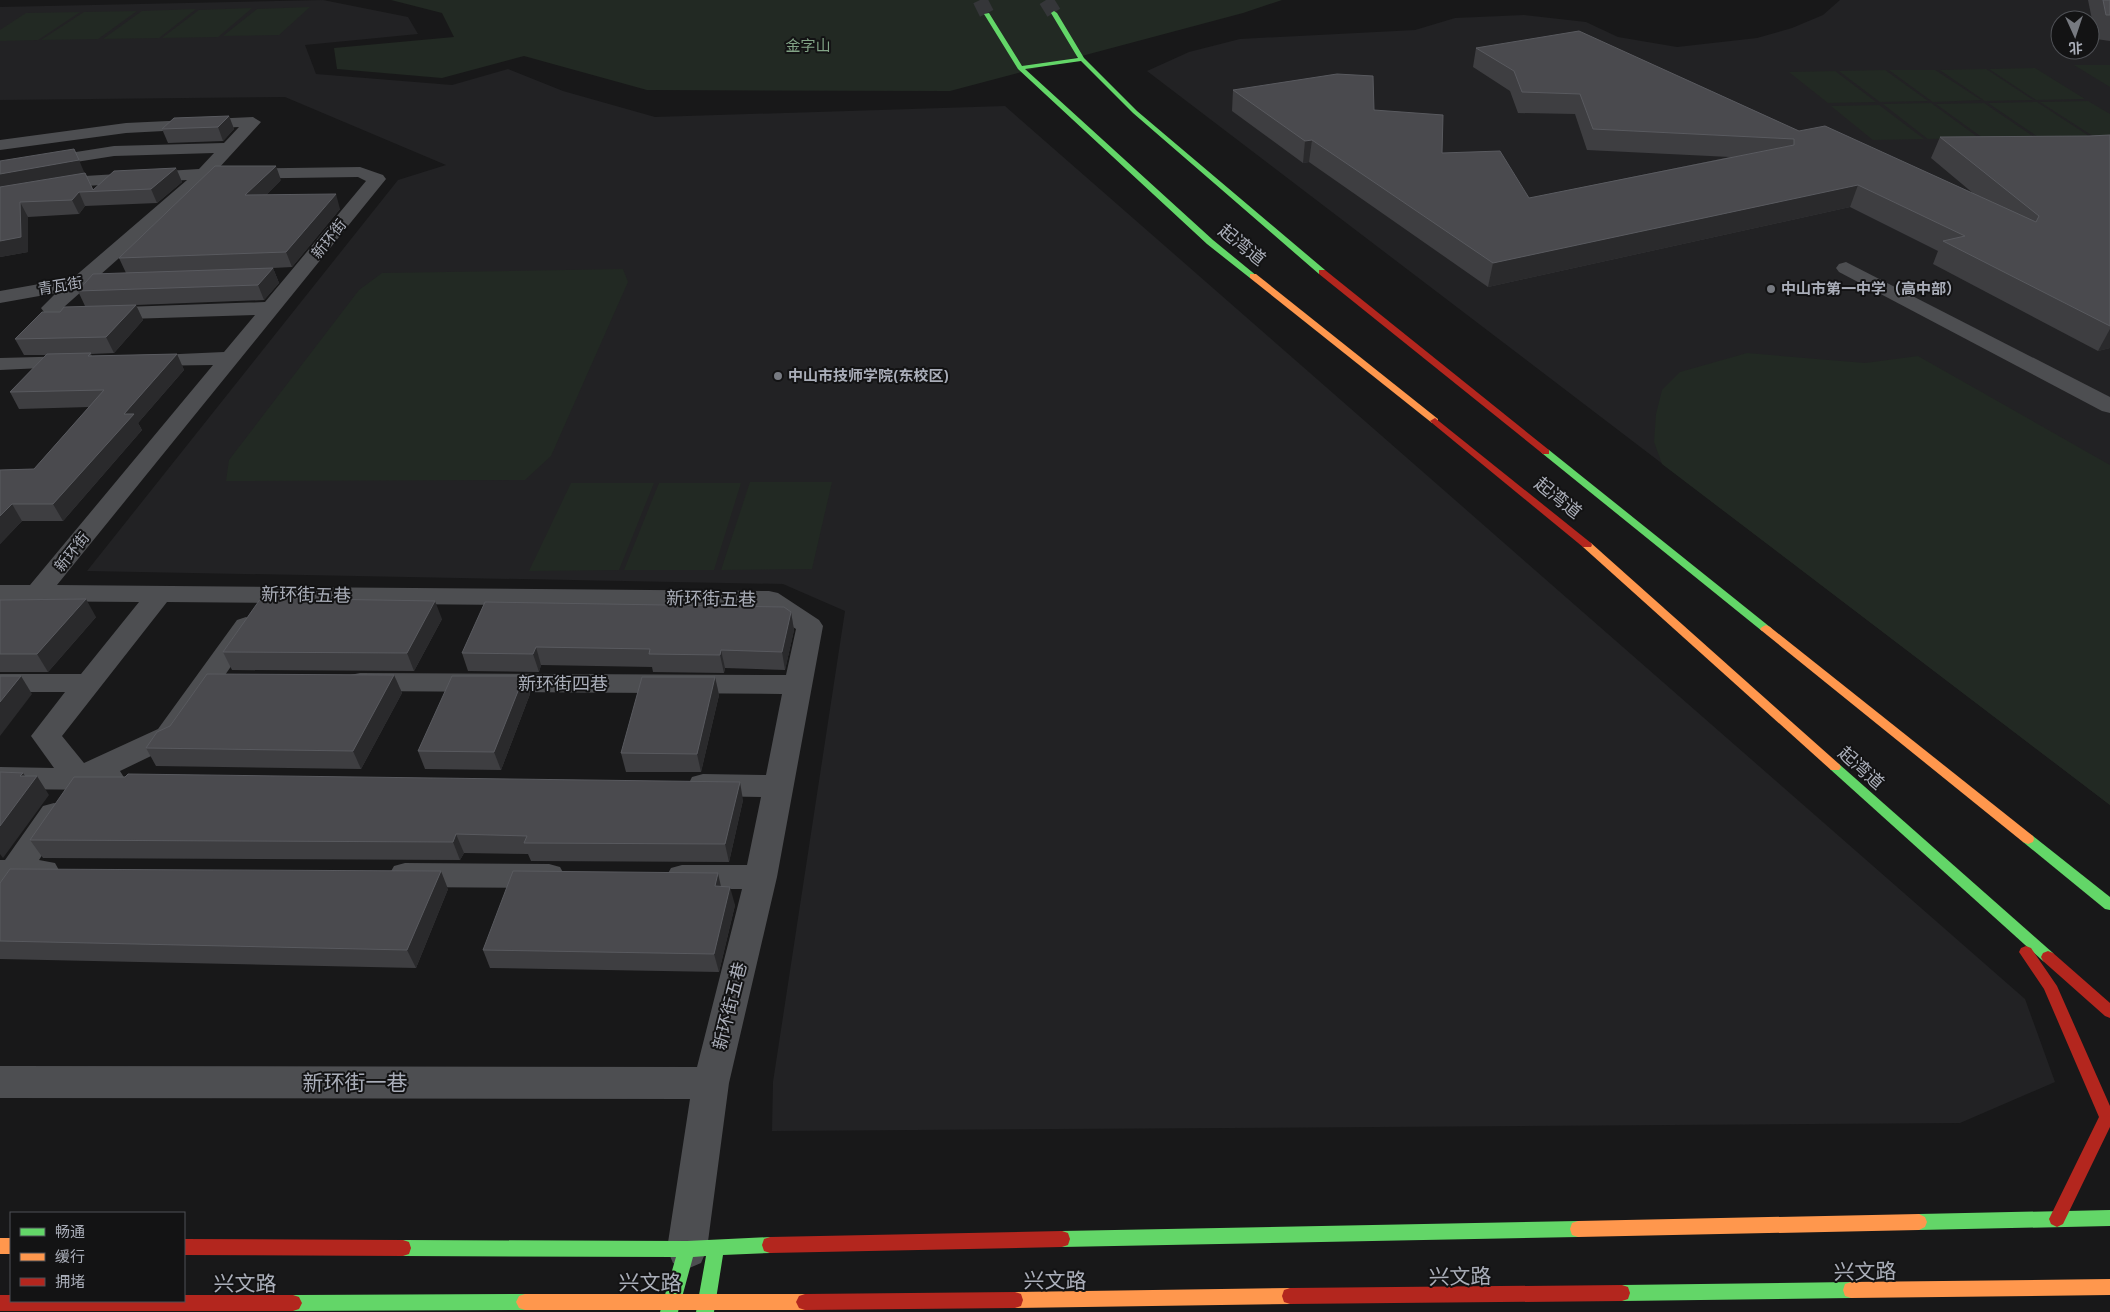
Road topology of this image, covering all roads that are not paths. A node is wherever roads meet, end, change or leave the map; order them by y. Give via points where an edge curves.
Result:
1 (1054, 13) tunnel mouth
2 (987, 14) tunnel mouth
3 (1082, 60) junction
4 (1020, 68) junction
5 (0, 145) edge
6 (228, 148) junction
7 (0, 169) edge
8 (204, 174) junction
9 (0, 196) edge
10 (1846, 268) dead end
11 (300, 275) junction
12 (270, 276) edge
13 (114, 281) edge
14 (80, 282) junction
15 (0, 297) edge
16 (272, 308) junction
17 (231, 358) junction
18 (125, 361) edge
19 (96, 362) edge
20 (0, 364) edge
21 (2110, 406) edge
22 (38, 592) junction
23 (0, 593) edge
24 (161, 593) junction
25 (269, 595) junction
26 (207, 681) junction
27 (237, 681) edge
28 (335, 682) edge
29 (0, 683) edge
30 (89, 683) junction
31 (798, 686) junction
32 (0, 778) edge
33 (79, 778) junction
34 (138, 779) edge
35 (680, 785) edge
36 (779, 786) junction
37 (73, 872) edge
38 (372, 874) edge
39 (582, 876) edge
40 (651, 876) edge
41 (761, 877) junction
42 (5, 878) edge
43 (2110, 905) edge
44 (2004, 919) junction
45 (2110, 1012) edge
46 (0, 1082) edge
47 (711, 1083) junction
48 (2110, 1218) edge
49 (2057, 1219) junction
50 (185, 1246) edge
51 (716, 1247) junction
52 (687, 1249) junction
53 (2110, 1287) edge
54 (2081, 1288) junction
55 (2110, 1298) edge
56 (0, 1303) edge
57 (671, 1307) edge
58 (706, 1307) edge

1 - 3 main road, 起湾道
2 - 4 main road, 起湾道
3 - 4 main road
3 - 43 main road, 起湾道 via 1135,112 1324,274
4 - 44 main road, 起湾道 via 1210,242 1562,523
5 - 6 street via 102,130 184,123 253,122
6 - 7 street via 114,151
6 - 8 street
8 - 9 street, 新环街 via 85,180
8 - 11 street, 新环街 via 360,172 377,180
8 - 14 street
10 - 21 street
11 - 12 street
11 - 16 street, 新环街
13 - 14 street, 青瓦街
14 - 15 street, 青瓦街
14 - 16 street via 51,308 64,315
16 - 17 street, 新环街
17 - 18 street
17 - 22 street, 新环街
19 - 20 street
22 - 23 street, 新环街五巷
22 - 24 street, 新环街五巷
24 - 25 street, 新环街五巷
24 - 30 street
25 - 26 street
25 - 31 street, 新环街五巷 via 769,599 810,626
26 - 27 street
26 - 33 street via 168,736
28 - 31 street, 新环街四巷
29 - 30 street
30 - 33 street via 46,736
31 - 36 street, 新环街五巷
32 - 33 street
33 - 34 street
33 - 42 street
35 - 36 street
36 - 41 street, 新环街五巷
37 - 42 street
38 - 39 street
40 - 41 street
41 - 47 street, 新环街五巷
44 - 45 main road, 起湾道
44 - 49 main road via 2050,986 2107,1117
46 - 47 street, 新环街一巷
47 - 52 street, 新环街五巷
48 - 49 main road, 兴文路
49 - 51 main road, 兴文路
50 - 52 main road, 兴文路
51 - 52 main road, 兴文路
51 - 58 main road
52 - 57 main road
53 - 54 main road, 兴文路
54 - 55 main road
54 - 58 main road, 兴文路
56 - 57 main road, 兴文路
57 - 58 main road, 兴文路

